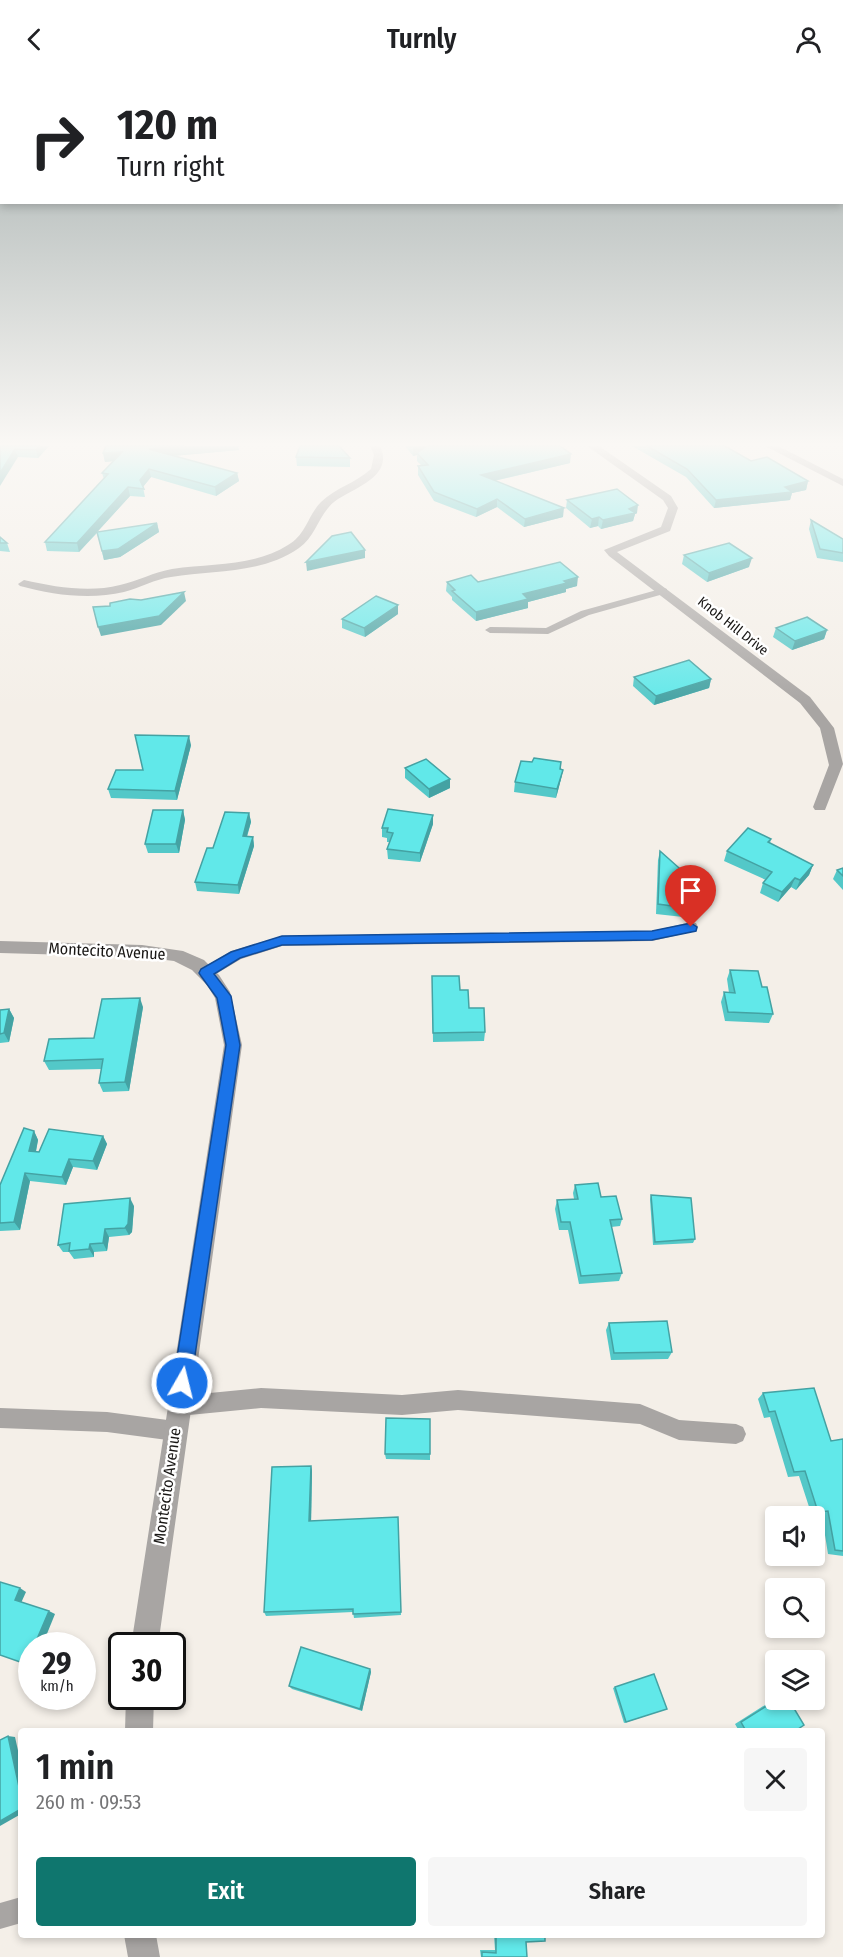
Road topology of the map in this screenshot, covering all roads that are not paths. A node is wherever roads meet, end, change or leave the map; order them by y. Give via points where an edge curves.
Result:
1 (310, 534) edge
2 (656, 534) edge
3 (24, 584) dead end
4 (664, 591) junction
5 (490, 630) dead end
6 (820, 807) dead end
7 (691, 927) dead end
8 (0, 947) edge
9 (206, 973) junction
10 (179, 1406) junction
11 (0, 1418) edge
12 (175, 1431) junction
13 (736, 1434) dead end
14 (146, 1632) edge
15 (139, 1710) edge
16 (138, 1728) edge
17 (18, 1911) edge
18 (0, 1916) edge
19 (141, 1938) edge
20 (144, 1957) edge

1 - 3 street via 268,561 171,573 115,590 52,590
2 - 4 street, Knob Hill Drive via 610,550
4 - 5 lane via 585,613 548,631
4 - 6 street, Knob Hill Drive via 805,700 827,728 837,765
7 - 9 lane via 652,936 282,941 236,955
8 - 9 street, Montecito Avenue via 177,955
9 - 10 street, Montecito Avenue via 224,996 233,1045
10 - 12 street, Montecito Avenue
10 - 13 lane via 261,1398 402,1405 458,1400 640,1414 679,1430
11 - 12 lane via 107,1422
12 - 14 street, Montecito Avenue
15 - 16 street
17 - 18 lane
19 - 20 street

